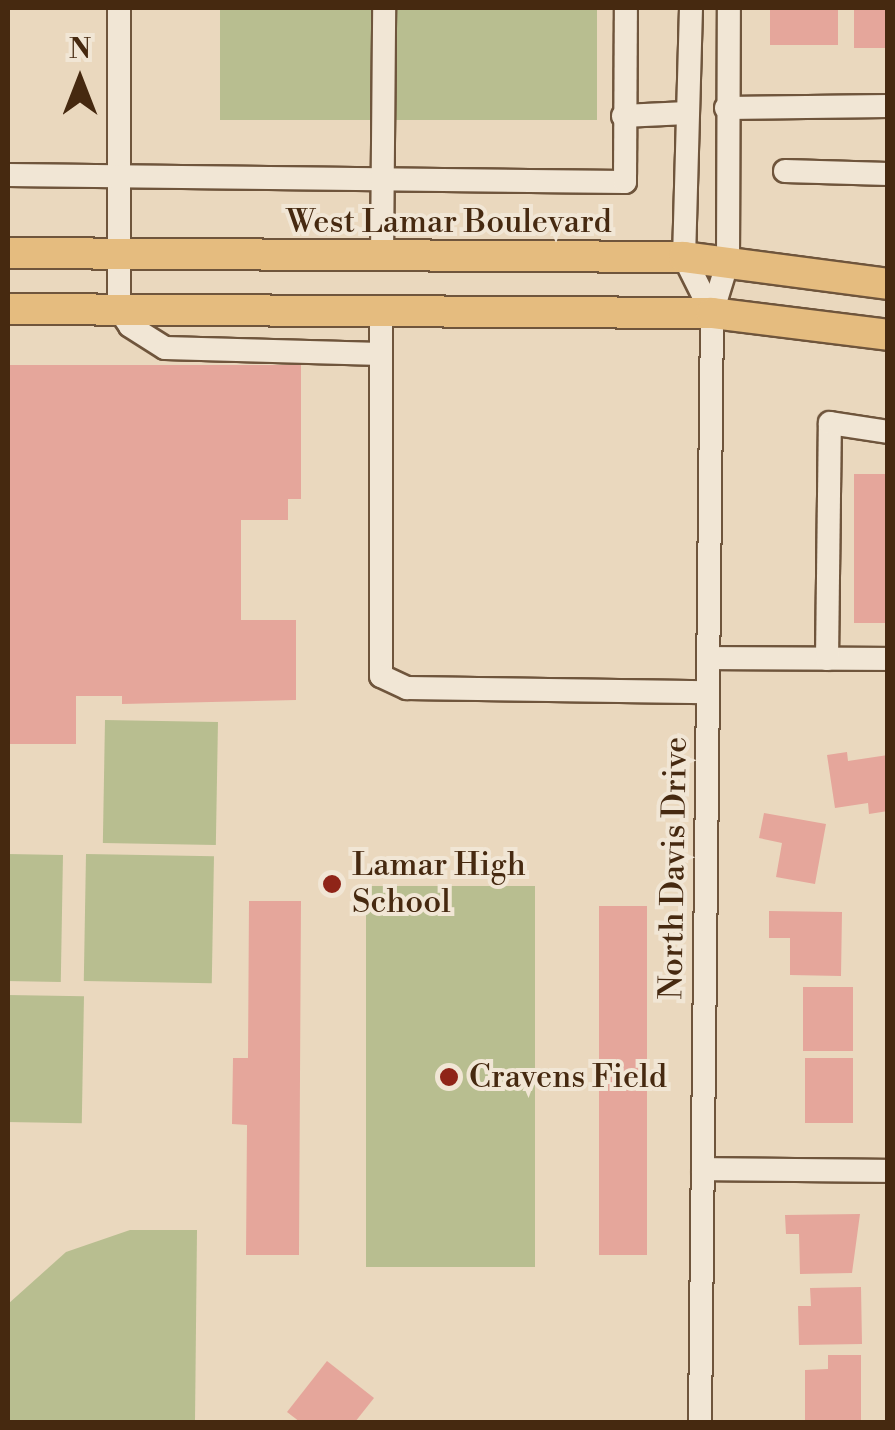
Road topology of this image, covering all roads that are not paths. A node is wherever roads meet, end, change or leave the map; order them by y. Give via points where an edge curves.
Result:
1 (119, 8) edge
2 (384, 8) edge
3 (626, 8) edge
4 (691, 8) edge
5 (729, 8) edge
6 (888, 106) edge
7 (726, 108) junction
8 (688, 114) junction
9 (623, 116) junction
10 (784, 171) dead end
11 (888, 174) edge
12 (8, 175) edge
13 (118, 176) junction
14 (383, 181) junction
15 (8, 253) edge
16 (119, 254) junction
17 (684, 257) junction
18 (382, 258) junction
19 (728, 261) junction
20 (888, 284) edge
21 (8, 309) edge
22 (119, 310) junction
23 (381, 312) junction
24 (712, 314) junction
25 (888, 335) edge
26 (381, 354) junction
27 (888, 432) edge
28 (708, 658) junction
29 (826, 658) junction
30 (888, 659) edge
31 (708, 692) junction
32 (703, 1169) junction
33 (888, 1172) edge
34 (700, 1422) edge

1 - 13 street
2 - 14 street
3 - 9 street
4 - 8 street, North Davis Drive
5 - 7 street, North Davis Drive
6 - 7 street
7 - 19 street, North Davis Drive
8 - 9 street
8 - 17 street, North Davis Drive
9 - 14 street via 624,182
10 - 11 street
12 - 13 street
13 - 14 street
13 - 16 street
14 - 18 street
15 - 16 main road, West Lamar Boulevard
16 - 18 main road, West Lamar Boulevard
16 - 22 street
17 - 18 main road, West Lamar Boulevard
17 - 19 main road, West Lamar Boulevard
17 - 24 street, North Davis Drive
19 - 20 main road, West Lamar Boulevard
19 - 24 street, North Davis Drive
21 - 22 main road
22 - 23 main road
22 - 26 street via 130,326 165,348
23 - 24 main road
23 - 26 street
24 - 25 main road
24 - 28 street, North Davis Drive
26 - 31 street via 381,676 407,688
27 - 29 street via 830,423
28 - 29 street
28 - 31 street, North Davis Drive
29 - 30 street
31 - 32 street, North Davis Drive
32 - 33 street
32 - 34 street, North Davis Drive

